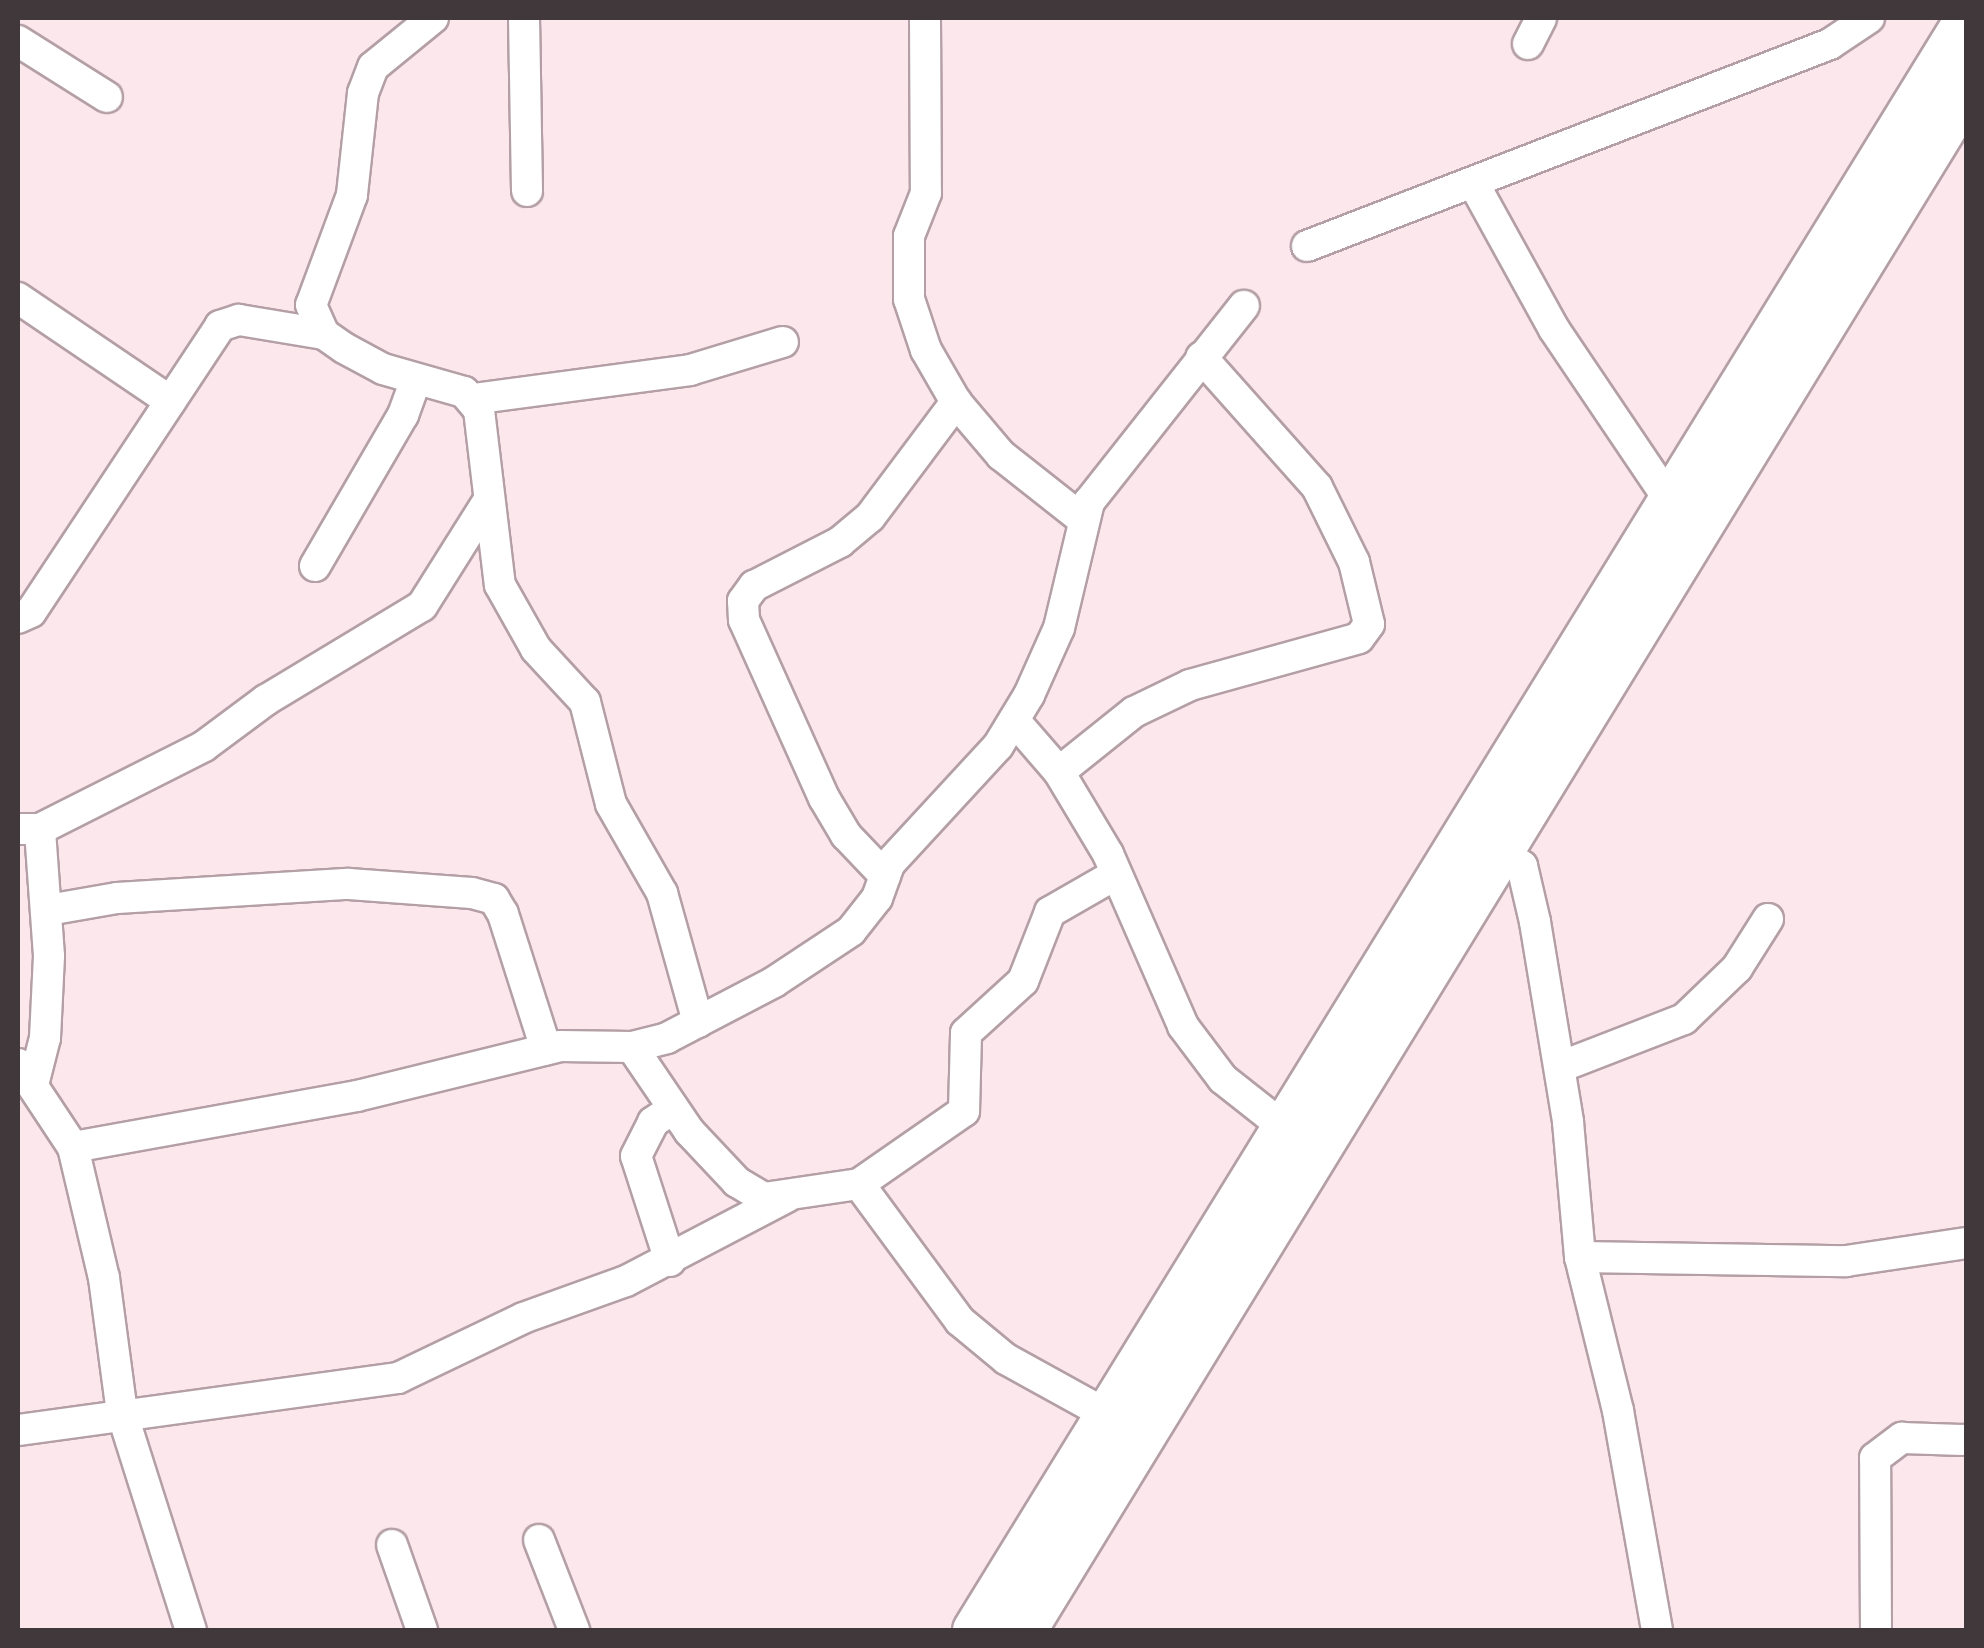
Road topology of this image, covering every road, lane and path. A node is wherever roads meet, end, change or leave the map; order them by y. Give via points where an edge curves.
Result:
1 (432, 18) edge
2 (524, 18) edge
3 (925, 18) edge
4 (1868, 18) edge
5 (1966, 22) edge
6 (18, 40) edge
7 (1966, 90) edge
8 (107, 97) dead end
9 (1475, 186) junction
10 (527, 190) dead end
11 (1306, 246) dead end
12 (18, 298) edge
13 (1244, 306) dead end
14 (324, 334) junction
15 (783, 342) dead end
16 (1201, 357) junction
17 (416, 379) junction
18 (473, 399) junction
19 (170, 401) junction
20 (956, 402) junction
21 (488, 500) junction
22 (1670, 501) junction
23 (1082, 519) junction
24 (315, 566) dead end
25 (18, 618) edge
26 (1014, 720) junction
27 (1058, 772) junction
28 (29, 829) edge
29 (1497, 848) junction
30 (1116, 874) junction
31 (885, 876) junction
32 (48, 910) junction
33 (1768, 918) dead end
34 (698, 1022) junction
35 (632, 1047) junction
36 (546, 1049) junction
37 (1560, 1066) junction
38 (26, 1072) edge
39 (673, 1109) junction
40 (1285, 1128) junction
41 (72, 1147) junction
42 (859, 1184) junction
43 (787, 1197) junction
44 (1966, 1244) edge
45 (1580, 1258) junction
46 (670, 1261) junction
47 (122, 1414) junction
48 (1111, 1418) junction
49 (18, 1430) edge
50 (1966, 1440) edge
51 (539, 1540) dead end
52 (392, 1545) dead end
53 (191, 1630) edge
54 (422, 1630) edge
55 (574, 1630) edge
56 (975, 1630) edge
57 (1023, 1630) edge
58 (1657, 1630) edge
59 (1876, 1630) edge

1 - 14 street via 372,67 352,195 311,305
2 - 10 street
3 - 20 street via 926,193 909,236 908,299 926,350
4 - 9 street via 1830,44 1709,86
5 - 22 highway
6 - 8 street
7 - 29 highway
9 - 11 street
9 - 22 street via 1554,330
12 - 19 street
13 - 16 street
14 - 17 street via 383,369
14 - 19 street via 239,320 220,326
15 - 18 street via 690,370
16 - 23 street via 1088,502
16 - 27 street via 1316,487 1354,562 1369,624 1359,638 1190,685 1134,712
17 - 18 street
17 - 24 street via 403,415
18 - 21 street
19 - 25 street via 31,612
20 - 23 street via 1001,455
20 - 31 street via 870,517 840,542 754,586 743,600 744,620 824,798 846,835
21 - 28 street via 422,606 266,700 204,746
21 - 34 street via 500,585 536,649 584,702 610,804 662,892
22 - 40 highway
23 - 26 street via 1060,628
26 - 27 street
26 - 31 street
27 - 30 street
28 - 32 street
29 - 37 street via 1522,866
29 - 57 highway
30 - 40 street via 1182,1026 1222,1080
30 - 42 street via 1050,912 1023,981 966,1032 964,1112
31 - 34 street via 851,932
32 - 36 street via 117,898 349,884 472,892 494,899 503,914
32 - 38 street via 45,1038
33 - 37 street via 1737,968 1684,1019
34 - 35 street
35 - 36 street via 598,1042
35 - 39 street
36 - 41 street via 356,1096
37 - 45 street
38 - 41 street
39 - 43 street via 737,1182 764,1198
39 - 46 street via 653,1122 636,1156
40 - 48 highway
41 - 47 street via 104,1278
42 - 43 street via 847,1181
42 - 48 street via 960,1322 1006,1359
43 - 46 street
44 - 45 street via 1846,1261
45 - 58 street via 1618,1411
46 - 47 street via 398,1378 201,1409
47 - 49 street
47 - 53 street
48 - 56 highway
50 - 59 street via 1920,1434 1886,1446 1876,1458
51 - 55 street
52 - 54 street

